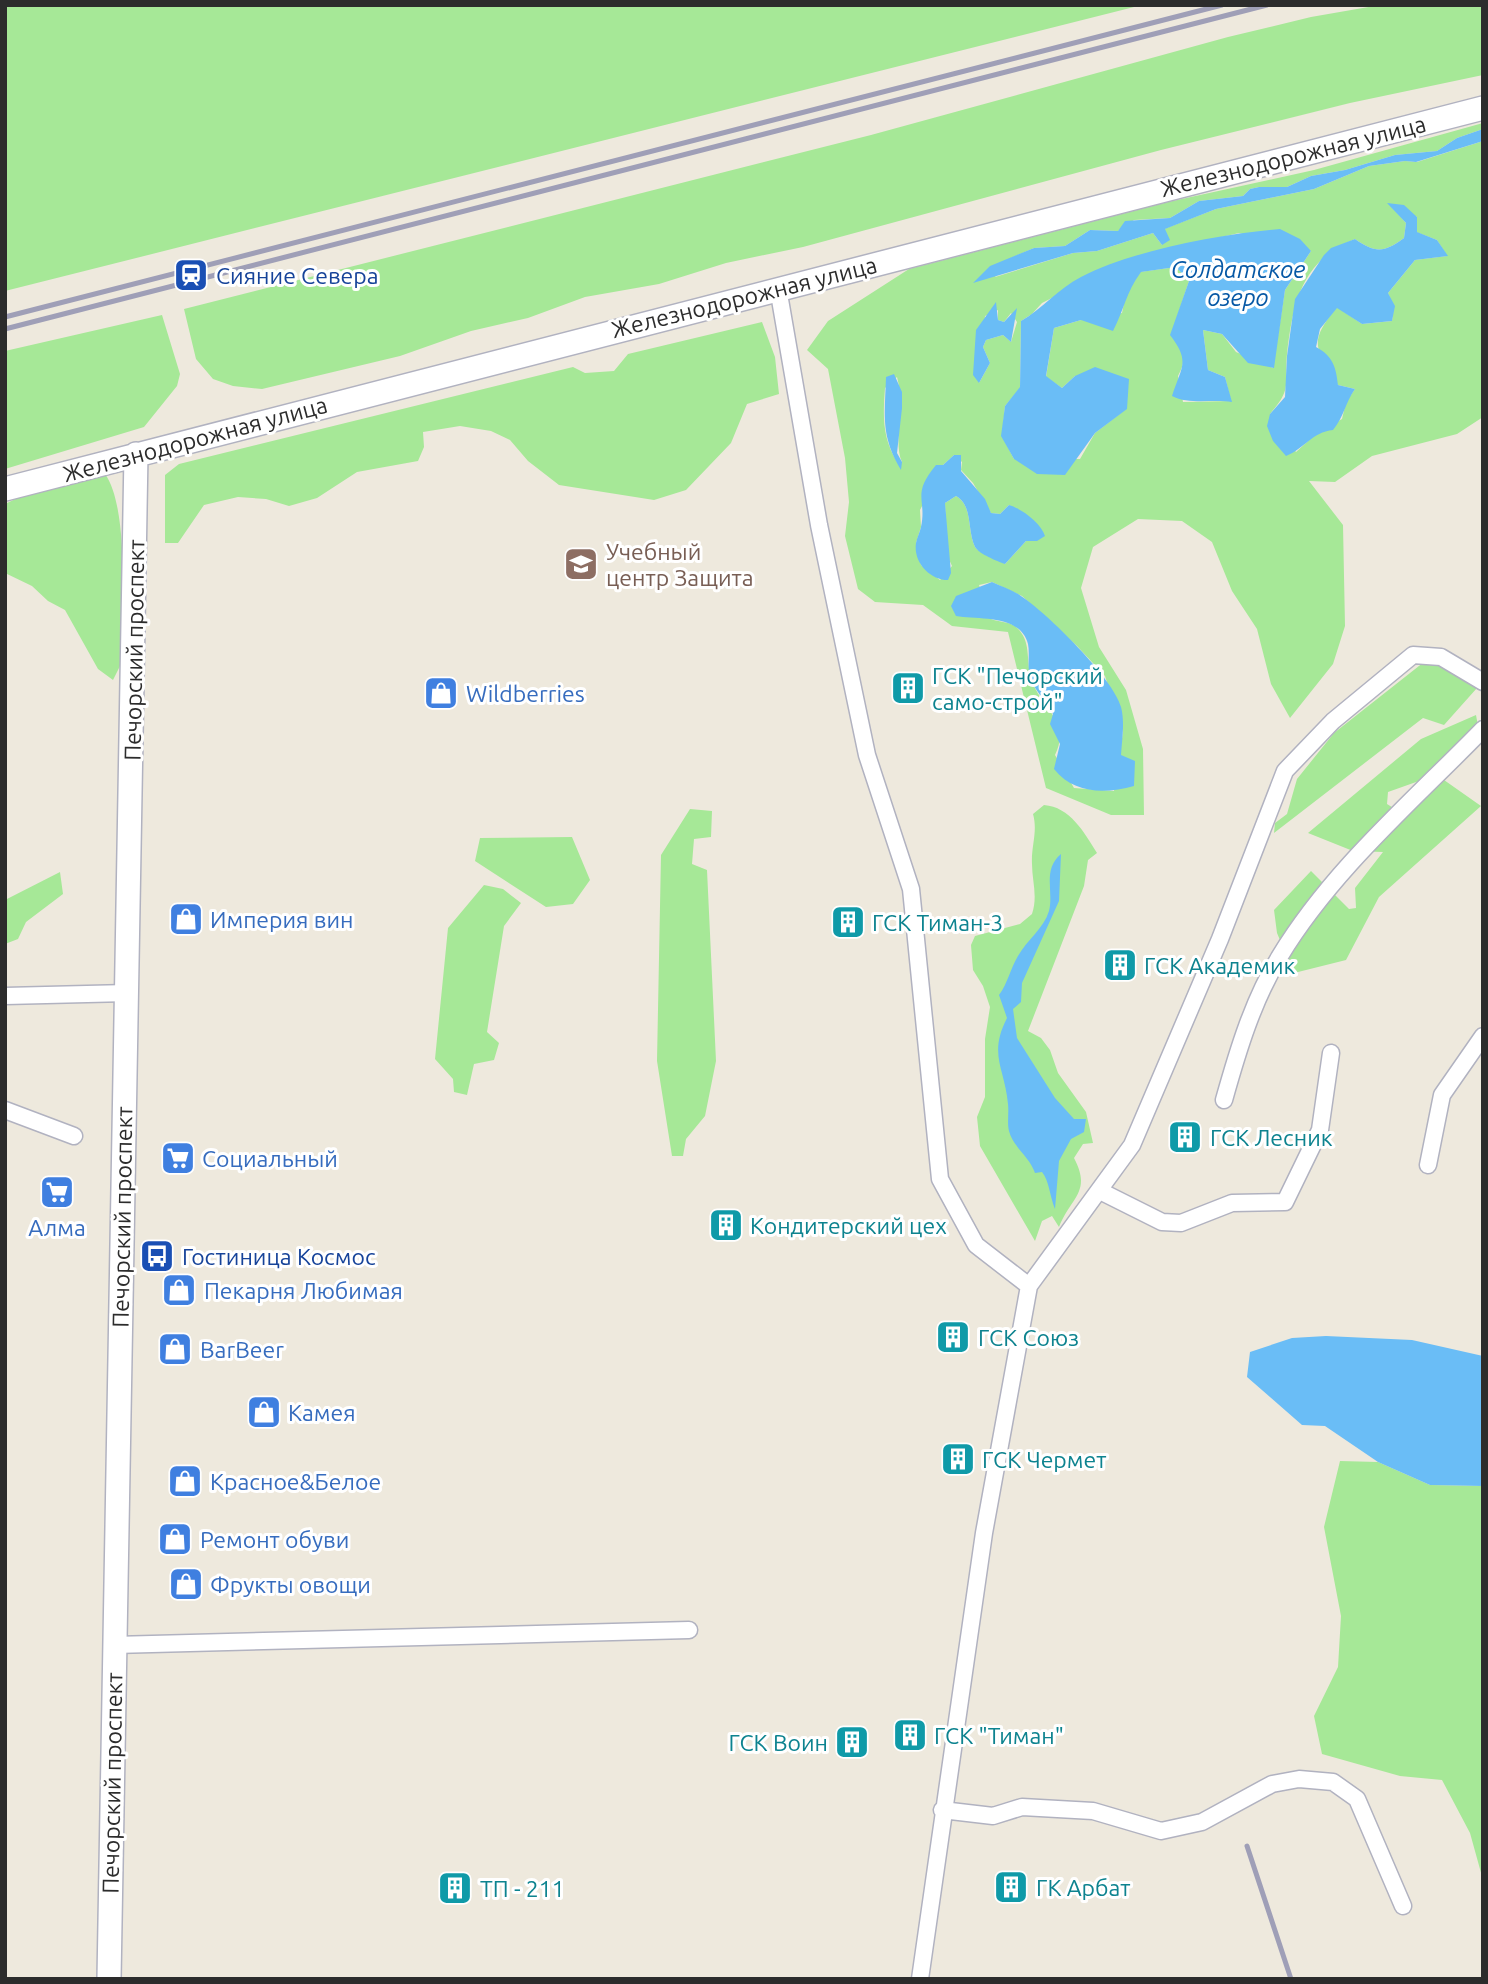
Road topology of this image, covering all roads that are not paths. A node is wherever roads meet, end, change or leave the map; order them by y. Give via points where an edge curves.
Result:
1 (1483, 108) edge
2 (778, 288) junction
3 (136, 454) junction
4 (5, 489) edge
5 (1483, 682) edge
6 (1483, 729) edge
7 (128, 993) junction
8 (5, 996) edge
9 (1483, 1036) edge
10 (1331, 1053) dead end
11 (1224, 1100) dead end
12 (5, 1110) edge
13 (74, 1136) dead end
14 (1428, 1165) dead end
15 (1100, 1191) junction
16 (1030, 1286) junction
17 (689, 1630) dead end
18 (114, 1645) junction
19 (942, 1810) junction
20 (1403, 1906) dead end
21 (109, 1979) edge
22 (919, 1979) edge

1 - 2 main road, Железнодорожная улица
2 - 3 main road, Железнодорожная улица
2 - 16 street via 819,524 867,755 911,889 940,1179 976,1245
3 - 4 main road, Железнодорожная улица
3 - 7 main road, Печорский проспект
5 - 15 street via 1441,657 1413,655 1333,721 1285,771 1132,1145
6 - 11 street via 1338,878 1299,928 1251,1015
7 - 8 street
7 - 18 main road, Печорский проспект
9 - 14 street via 1443,1095
10 - 15 street via 1320,1130 1285,1202 1232,1203 1181,1223 1161,1222
12 - 13 street
15 - 16 street
16 - 19 street via 984,1533
17 - 18 street
18 - 21 main road, Печорский проспект
19 - 20 street via 993,1816 1022,1807 1093,1811 1161,1831 1202,1822 1272,1784 1299,1779 1333,1782 1357,1799
19 - 22 street

